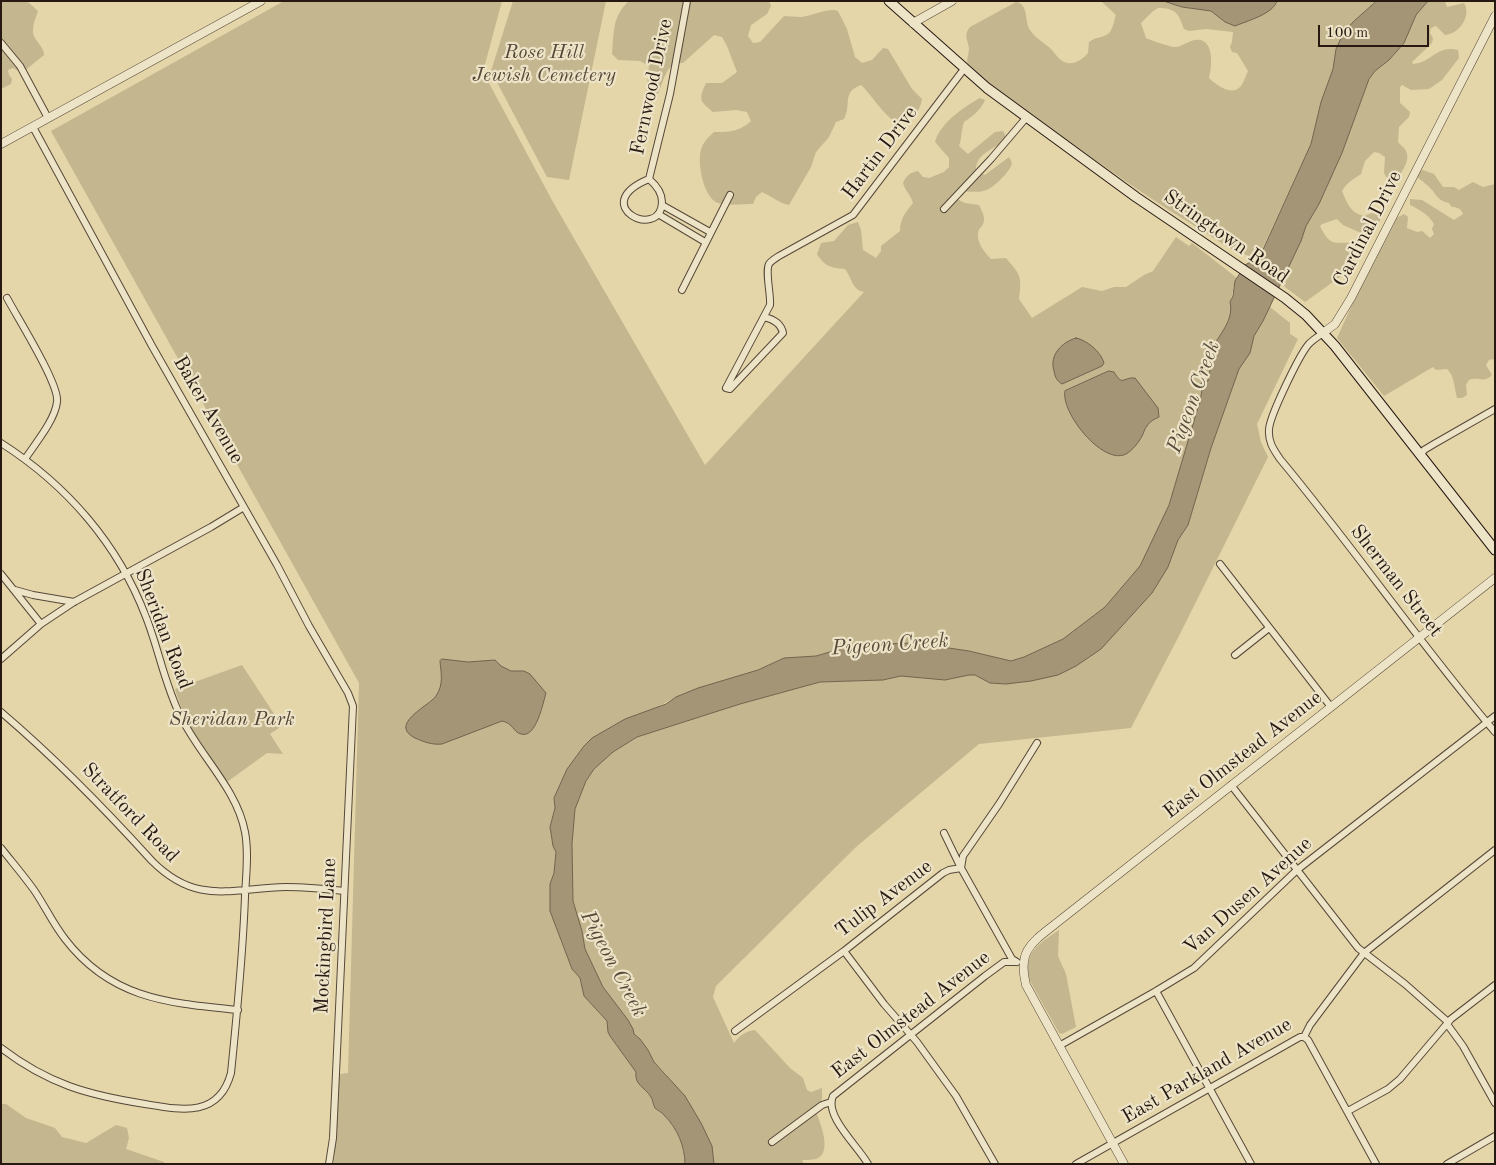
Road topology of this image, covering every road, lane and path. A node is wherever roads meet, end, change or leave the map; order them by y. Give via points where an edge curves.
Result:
1 (261, 1) edge
2 (687, 1) edge
3 (889, 1) edge
4 (952, 1) edge
5 (1495, 16) edge
6 (913, 23) junction
7 (1, 43) edge
8 (964, 69) junction
9 (48, 118) junction
10 (1026, 118) junction
11 (33, 127) junction
12 (1, 144) edge
13 (649, 179) junction
14 (730, 195) dead end
15 (662, 205) junction
16 (944, 209) dead end
17 (658, 214) junction
18 (710, 232) junction
19 (705, 242) junction
20 (682, 290) dead end
21 (7, 298) dead end
22 (764, 317) junction
23 (1323, 333) junction
24 (1495, 408) edge
25 (1, 443) edge
26 (1273, 449) joint
27 (1420, 456) junction
28 (25, 459) junction
29 (244, 507) junction
30 (1495, 550) edge
31 (1220, 564) dead end
32 (126, 573) junction
33 (1, 574) edge
34 (1495, 578) edge
35 (15, 590) junction
36 (74, 602) junction
37 (41, 624) junction
38 (1269, 628) junction
39 (1420, 637) junction
40 (1235, 655) dead end
41 (1, 659) edge
42 (1331, 706) junction
43 (353, 710) joint
44 (1, 712) edge
45 (1495, 716) edge
46 (1486, 723) junction
47 (1495, 732) edge
48 (1037, 743) dead end
49 (1231, 785) junction
50 (944, 833) dead end
51 (1, 848) edge
52 (1495, 850) edge
53 (961, 868) junction
54 (1297, 870) junction
55 (245, 890) junction
56 (344, 890) junction
57 (844, 951) junction
58 (1364, 953) junction
59 (1019, 964) junction
60 (1495, 985) edge
61 (1156, 991) junction
62 (238, 1010) junction
63 (1448, 1023) junction
64 (735, 1031) dead end
65 (910, 1035) junction
66 (1304, 1037) junction
67 (1059, 1046) junction
68 (1, 1048) edge
69 (1209, 1090) junction
70 (831, 1102) junction
71 (1495, 1103) edge
72 (1348, 1111) junction
73 (1495, 1136) edge
74 (772, 1142) dead end
75 (1113, 1144) junction
76 (328, 1164) edge
77 (868, 1164) edge
78 (995, 1164) edge
79 (1076, 1164) edge
80 (1124, 1164) edge
81 (1250, 1164) edge
82 (1376, 1164) edge
83 (1447, 1164) edge

1 - 9 street
2 - 13 street, Fernwood Drive via 670,94
3 - 6 main road, Stringtown Road
4 - 6 street
5 - 23 street, Cardinal Drive via 1344,311
6 - 8 main road, Stringtown Road
7 - 9 street via 20,66
8 - 10 main road, Stringtown Road
8 - 22 street, Hartin Drive via 853,215 770,262 771,297
9 - 11 street
10 - 16 street
10 - 23 main road, Stringtown Road via 1278,294
11 - 12 street
11 - 29 street, Baker Avenue
13 - 15 street, Fernwood Drive via 662,198
13 - 17 street, Fernwood Drive via 630,190 624,204 632,217 641,220
14 - 18 street
15 - 17 street
15 - 18 street
17 - 19 street
18 - 19 street
19 - 20 street
21 - 28 street via 58,396 55,412
22 - 22 street, Hartin Drive via 726,388 730,389 783,333 782,327 773,319
23 - 26 street, Cardinal Drive via 1307,346 1272,416 1269,441
23 - 27 main road, Stringtown Road
24 - 27 street via 1424,450
25 - 28 street, Sheridan Road
26 - 39 street, Sherman Street
27 - 30 main road, Stringtown Road
28 - 32 street, Sheridan Road via 83,512
29 - 32 street
29 - 43 street, Baker Avenue via 348,693
31 - 38 street
32 - 36 street
32 - 55 street, Sheridan Road via 146,617 180,717 240,811 247,846
33 - 35 street
34 - 39 street, East Olmstead Avenue
35 - 36 street
35 - 37 street
36 - 37 street
37 - 41 street
38 - 40 street
38 - 42 street
39 - 42 street, East Olmstead Avenue
39 - 46 street, Sherman Street
42 - 49 street, East Olmstead Avenue
43 - 56 street, Mockingbird Lane
44 - 55 street, Stratford Road via 80,784 169,877 189,887 213,892
45 - 46 street, Van Dusen Avenue
46 - 47 street, Sherman Street
46 - 54 street, Van Dusen Avenue
48 - 53 street, Tulip Avenue via 963,856
49 - 54 street
49 - 59 street, East Olmstead Avenue via 1046,932
50 - 53 street
51 - 62 street via 33,889 65,940 79,956 117,984 145,997 182,1005
52 - 58 street, East Parkland Avenue
53 - 57 street, Tulip Avenue via 943,873
53 - 59 street via 1012,958
54 - 58 street
54 - 61 street, Van Dusen Avenue via 1194,968
55 - 56 street, Stratford Road via 287,887
55 - 62 street, Sheridan Road
56 - 76 street, Mockingbird Lane
57 - 64 street, Tulip Avenue
57 - 65 street
58 - 63 street
58 - 66 street, East Parkland Avenue
59 - 65 street, East Olmstead Avenue via 1004,962
59 - 67 street via 1026,985
60 - 63 street
61 - 67 street, Van Dusen Avenue
61 - 69 street
62 - 68 street, Sheridan Road via 231,1073 226,1087 215,1100 190,1110 81,1091 30,1068
63 - 71 street
63 - 72 street via 1400,1079
65 - 70 street, East Olmstead Avenue via 840,1090
65 - 78 street via 962,1105
66 - 69 street, East Parkland Avenue
66 - 72 street
67 - 75 street
69 - 75 street, East Parkland Avenue
69 - 81 street
70 - 74 street, East Olmstead Avenue via 822,1105
70 - 77 street via 834,1118
72 - 82 street
73 - 83 street
75 - 79 street, East Parkland Avenue
75 - 80 street

